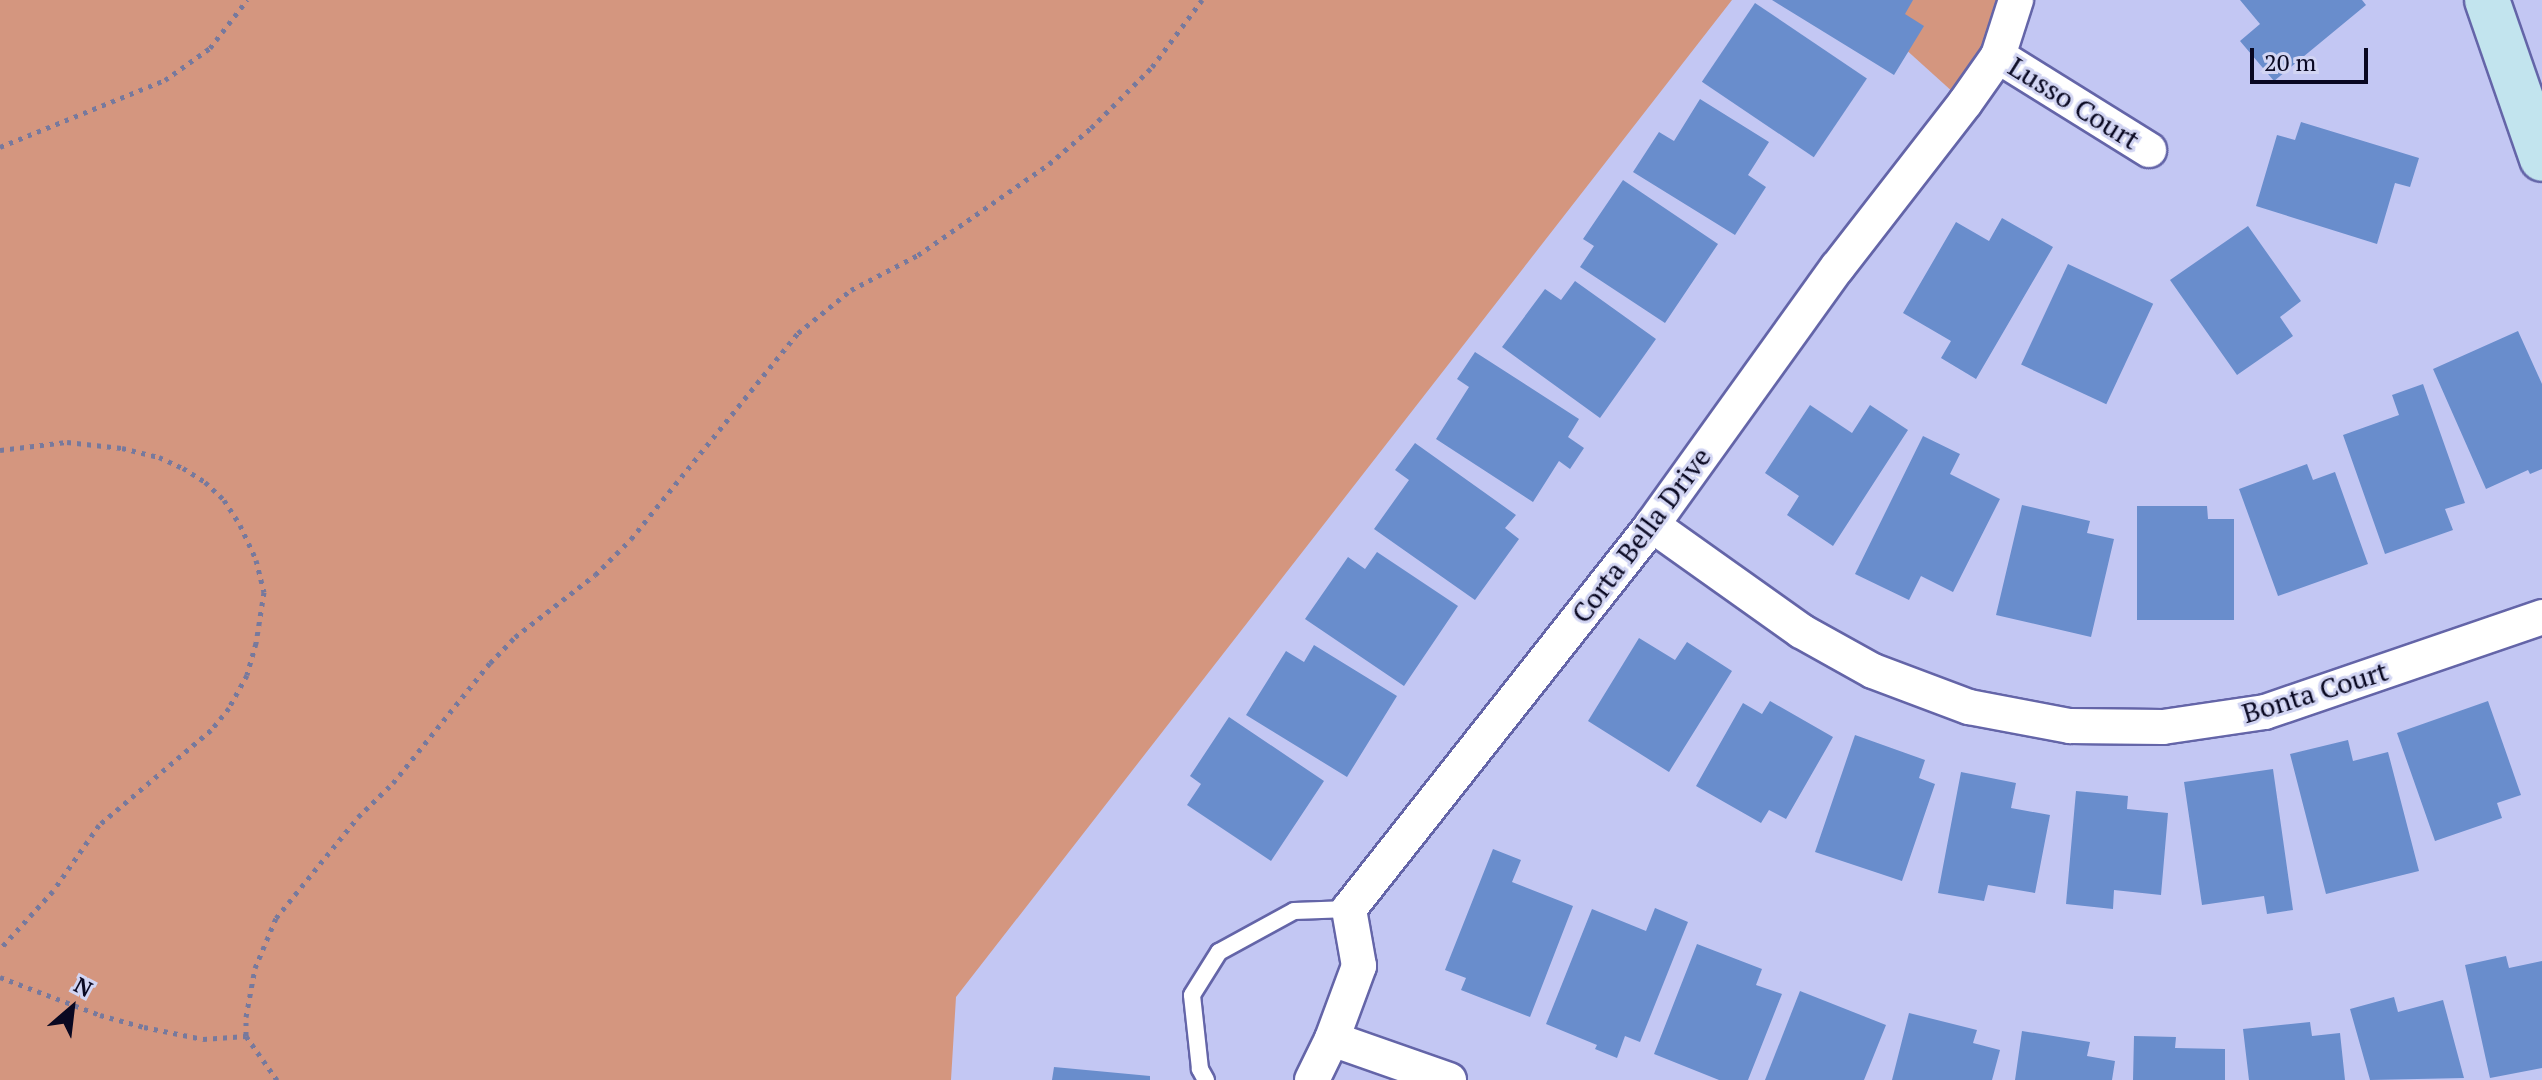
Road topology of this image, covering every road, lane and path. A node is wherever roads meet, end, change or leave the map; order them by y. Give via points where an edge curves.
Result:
1 (247, 0) edge
2 (1202, 0) edge
3 (2016, 0) edge
4 (2487, 0) edge
5 (1998, 56) junction
6 (0, 147) edge
7 (2149, 150) dead end
8 (2542, 159) edge
9 (0, 450) edge
10 (1652, 525) junction
11 (2542, 617) edge
12 (1349, 909) junction
13 (0, 949) edge
14 (0, 977) edge
15 (246, 1036) junction
16 (1332, 1039) junction
17 (277, 1080) edge
18 (1206, 1080) edge
19 (1312, 1080) edge
20 (1449, 1080) edge

1 - 6 path via 210,48 165,80
2 - 15 path via 1152,67 1049,164 918,255 851,290 798,333 631,539 490,663 276,918 255,968
3 - 5 street, Corta Bella Drive
4 - 8 street
5 - 7 street, Lusso Court
5 - 10 street, Corta Bella Drive
9 - 13 path via 67,442 122,448 183,468 224,500 240,525 264,592 247,675 229,708 211,730 99,825 53,891
10 - 11 street, Bonta Court via 1801,631 1873,671 1969,707 2070,726 2163,727 2265,712
10 - 12 street, Corta Bella Drive
12 - 16 street via 1359,966
12 - 18 lane via 1294,911 1219,952 1192,995 1200,1069
14 - 15 path via 144,1027 203,1039
15 - 17 path
16 - 19 street
16 - 20 street

